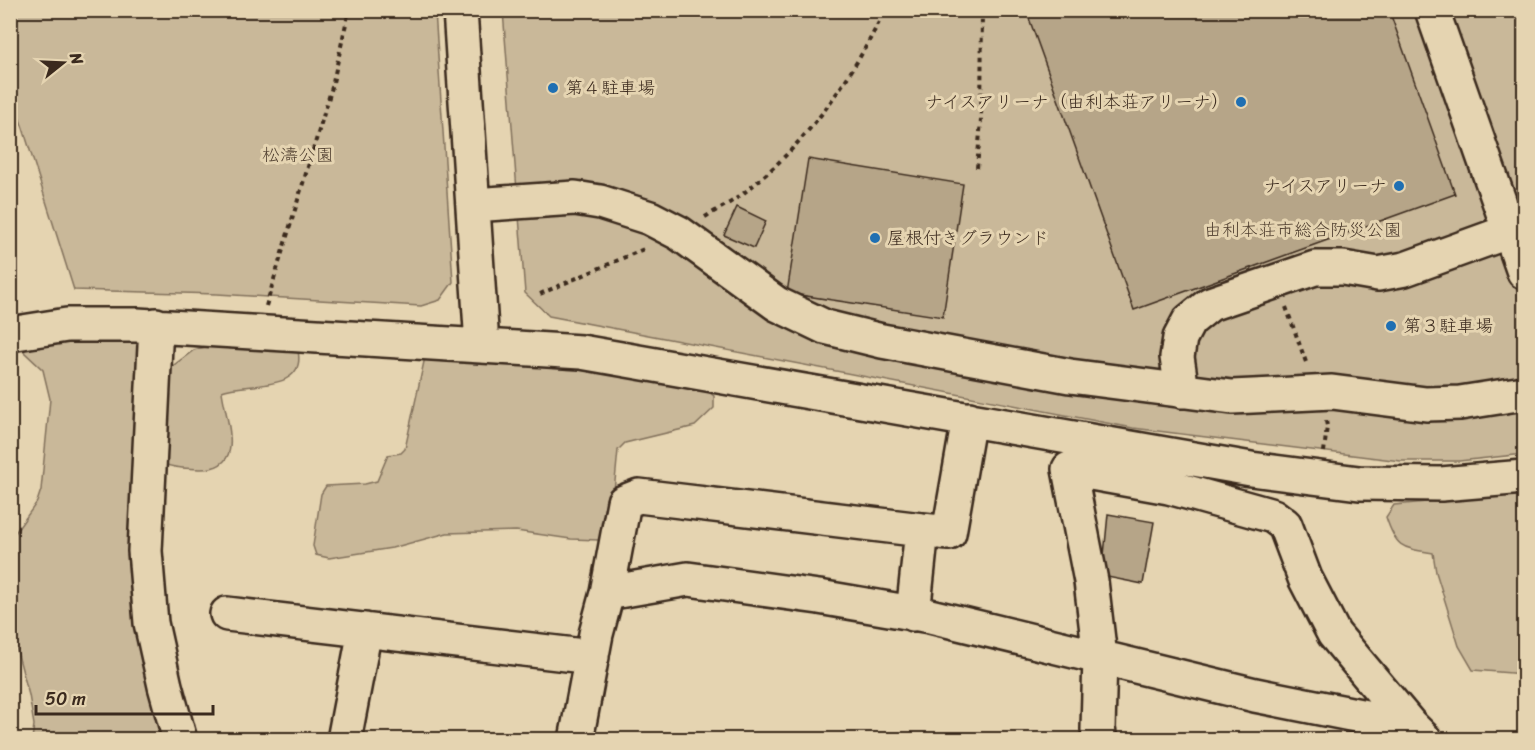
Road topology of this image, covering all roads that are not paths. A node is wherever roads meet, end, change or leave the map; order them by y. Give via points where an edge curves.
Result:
1 (460, 10) edge
2 (1432, 10) edge
3 (473, 205) junction
4 (1510, 231) junction
5 (1524, 272) edge
6 (156, 325) junction
7 (10, 334) edge
8 (482, 345) junction
9 (1182, 391) junction
10 (1524, 393) edge
11 (969, 419) junction
12 (1524, 477) edge
13 (922, 530) junction
14 (607, 593) junction
15 (227, 614) dead end
16 (913, 614) junction
17 (365, 630) junction
18 (592, 657) junction
19 (1100, 657) junction
20 (1418, 733) edge
21 (180, 740) edge
22 (344, 740) edge
23 (576, 740) edge
24 (1100, 740) edge

1 - 3 street
2 - 4 street
3 - 8 street
3 - 9 street via 575,198 600,202 650,218 679,233 777,304 825,327 1070,376
4 - 5 street
4 - 9 street via 1405,269 1378,273 1316,268 1210,304 1189,321 1180,338 1177,357
6 - 7 street via 68,325
6 - 8 street
6 - 21 street via 145,551 152,623
8 - 11 street via 581,352
9 - 10 street via 1232,397 1332,392 1426,404
11 - 12 street via 1251,469 1359,483 1441,484
11 - 13 street via 949,533
13 - 14 street via 639,496 624,502
13 - 16 street
14 - 16 street via 688,579
14 - 18 street
15 - 17 street
16 - 19 street
17 - 18 street
17 - 22 street
18 - 23 street
19 - 20 street
19 - 20 street via 1091,581 1069,469 1169,487 1273,516 1285,525 1305,578 1334,634
19 - 24 street

